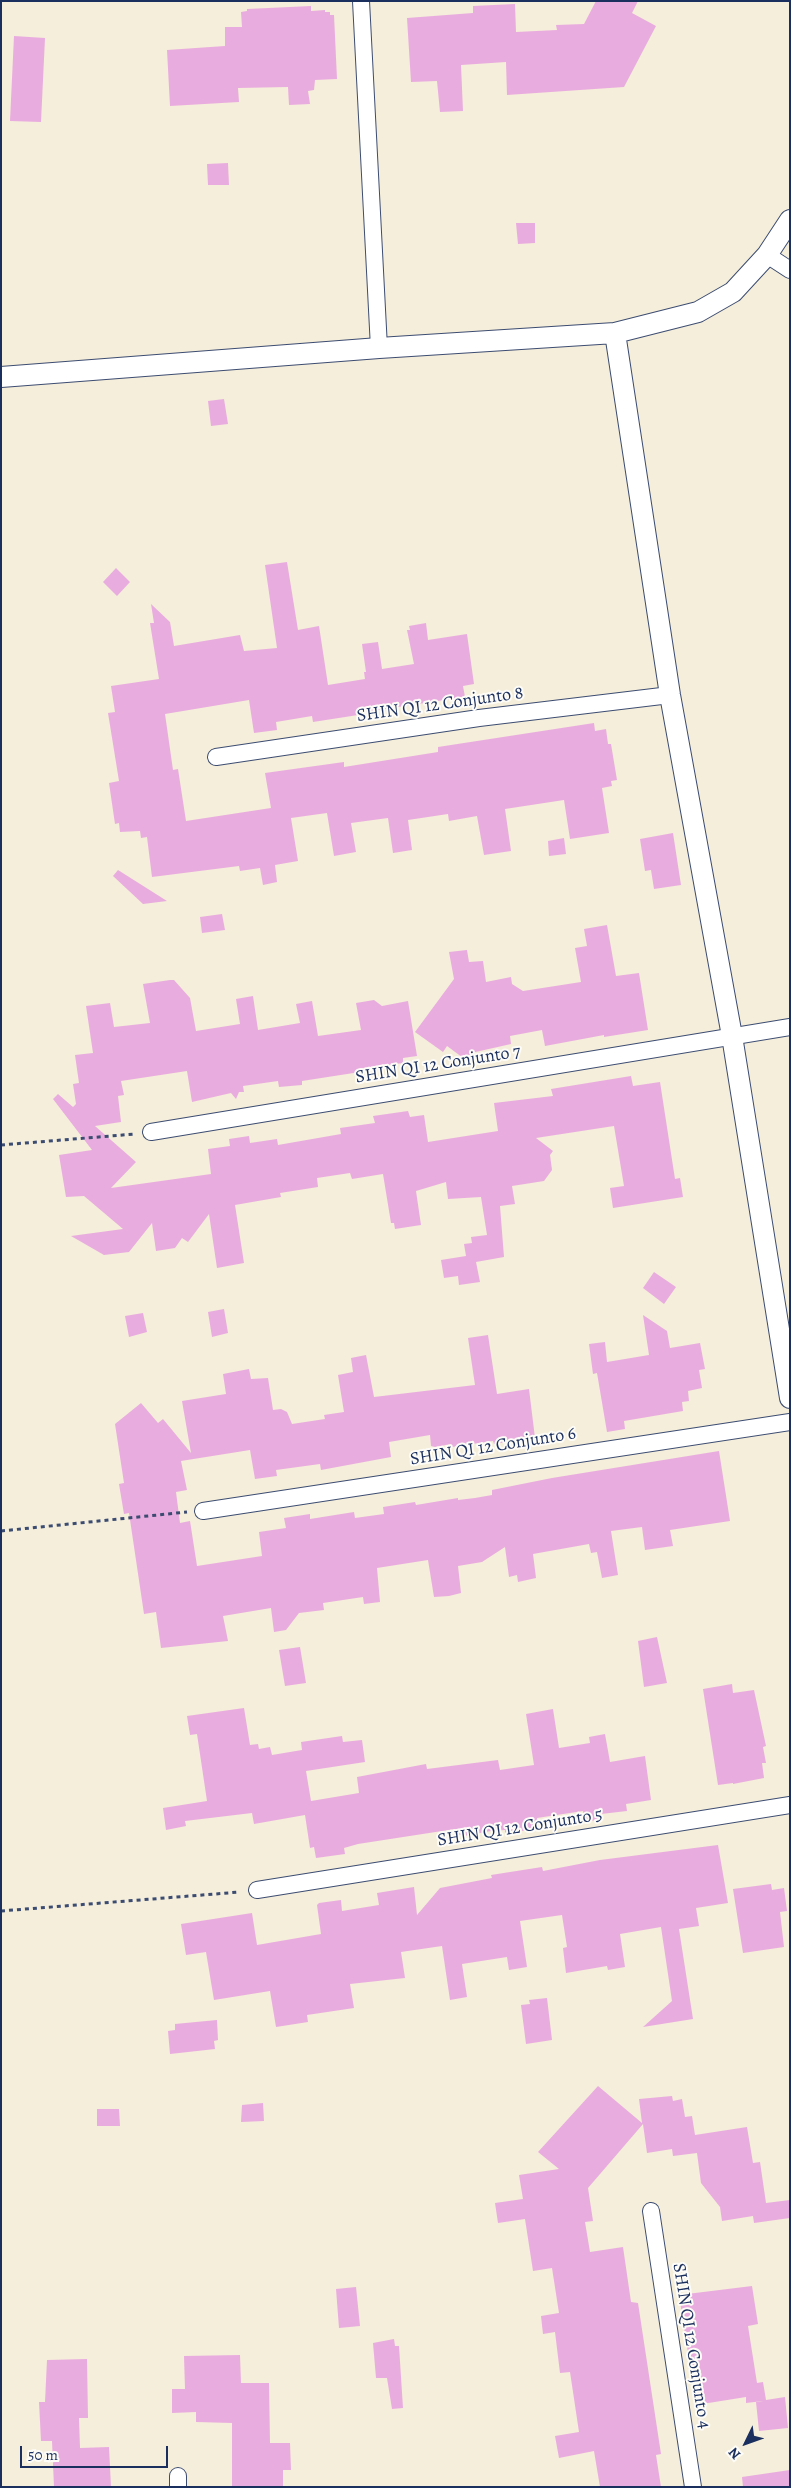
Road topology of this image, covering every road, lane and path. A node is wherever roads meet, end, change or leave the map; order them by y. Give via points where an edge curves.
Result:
1 (361, 1) edge
2 (790, 220) edge
3 (767, 255) junction
4 (790, 270) edge
5 (616, 333) junction
6 (379, 348) junction
7 (1, 377) edge
8 (670, 695) junction
9 (216, 757) dead end
10 (790, 1027) edge
11 (732, 1036) junction
12 (151, 1132) joint
13 (1, 1145) edge
14 (789, 1390) edge
15 (790, 1422) edge
16 (202, 1511) joint
17 (1, 1531) edge
18 (790, 1805) edge
19 (257, 1890) joint
20 (1, 1912) edge
21 (651, 2211) dead end
22 (693, 2487) edge

1 - 6 street
2 - 3 street
3 - 4 street
3 - 5 street via 732,292 698,312
5 - 6 street
5 - 8 street
6 - 7 street
8 - 9 street, SHIN QI 12 Conjunto 8 via 479,718
8 - 11 street
10 - 11 street, SHIN QI 12 Conjunto 7
11 - 12 street, SHIN QI 12 Conjunto 7
11 - 14 street
12 - 13 path
15 - 16 street, SHIN QI 12 Conjunto 6
16 - 17 path
18 - 19 street, SHIN QI 12 Conjunto 5
19 - 20 path
21 - 22 street, SHIN QI 12 Conjunto 4

